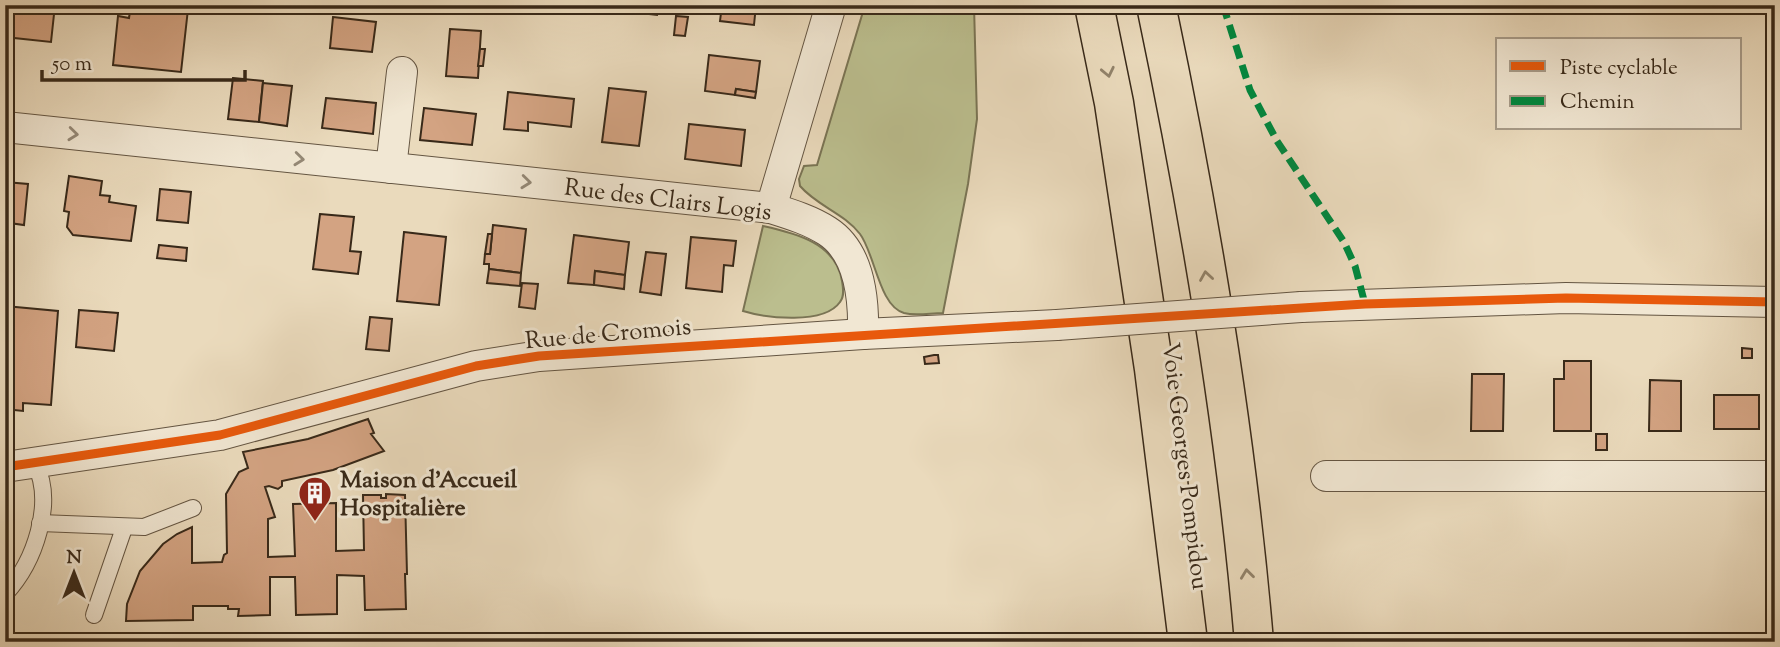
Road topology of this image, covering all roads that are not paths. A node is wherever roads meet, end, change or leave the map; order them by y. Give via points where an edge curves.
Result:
1 (831, 5) edge
2 (1094, 5) edge
3 (1156, 5) edge
4 (402, 72) dead end
5 (5, 127) edge
6 (391, 168) junction
7 (771, 208) junction
8 (1775, 302) edge
9 (863, 334) junction
10 (35, 463) junction
11 (5, 467) edge
12 (1326, 476) dead end
13 (1775, 476) edge
14 (193, 508) dead end
15 (40, 523) junction
16 (124, 528) junction
17 (5, 594) edge
18 (94, 615) dead end
19 (1188, 642) edge
20 (1254, 642) edge

1 - 7 street
2 -> 19 highway, Voie Georges Pompidou via 1114,103 1154,369
20 -> 3 highway, Voie Georges Pompidou via 1220,361
4 - 6 street
5 -> 6 street, Rue des Clairs Logis
6 -> 7 street, Rue des Clairs Logis
7 - 9 street, Rue des Clairs Logis via 829,232 846,250 860,288
8 - 9 street, Rue de Cromois, bridge via 1566,298 1301,307
9 - 10 street, Rue de Cromois via 539,356 476,366 220,435
10 - 11 street, Rue de Cromois
10 - 15 lane via 44,499
12 - 13 street
14 - 16 lane via 144,527
15 - 16 lane
15 - 17 lane via 26,564
16 - 18 lane

